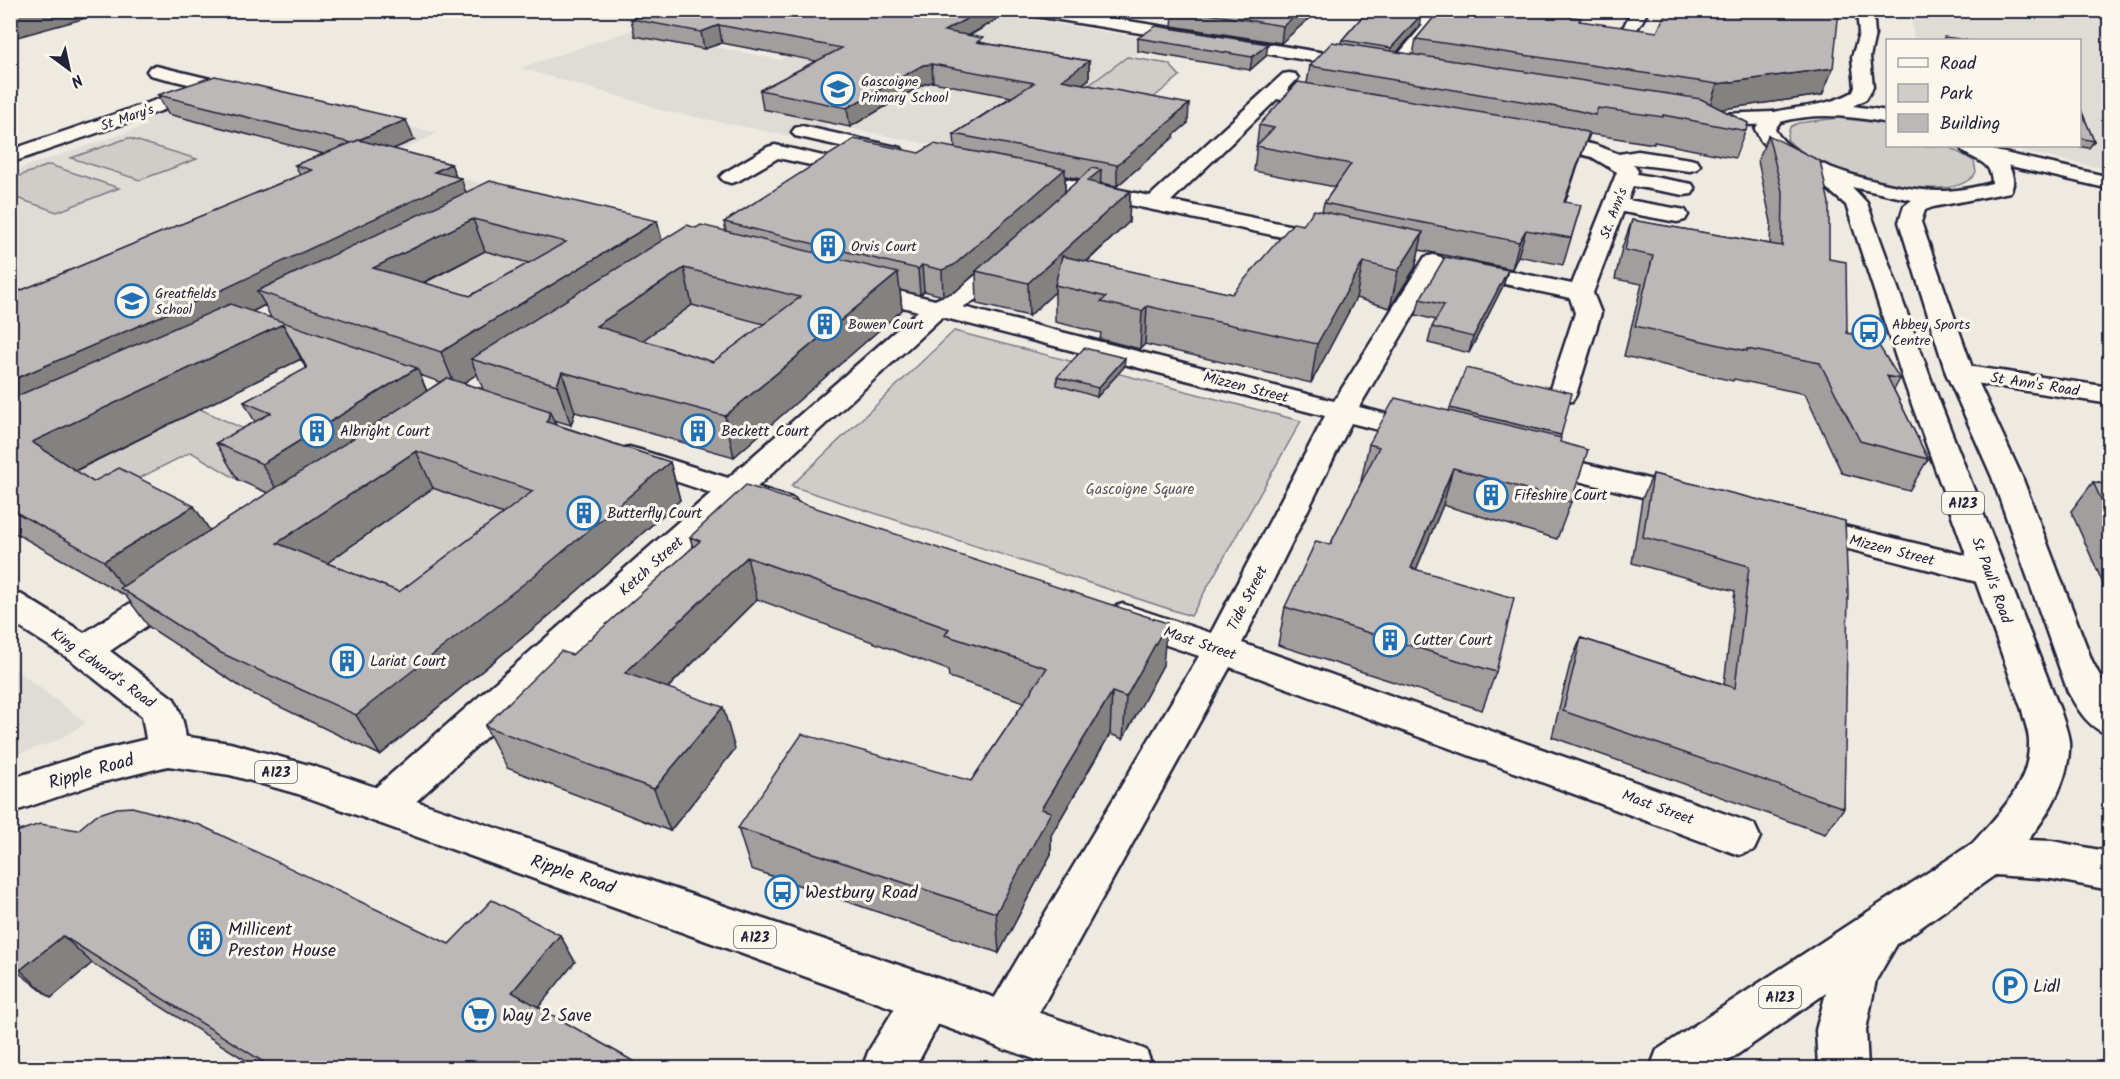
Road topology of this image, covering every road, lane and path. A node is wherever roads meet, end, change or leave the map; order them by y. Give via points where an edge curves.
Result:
1 (1029, 10) edge
2 (1120, 10) edge
3 (1640, 10) edge
4 (1865, 10) edge
5 (1375, 14) edge
6 (1079, 18) junction
7 (1101, 22) junction
8 (1434, 22) junction
9 (1491, 24) edge
10 (1053, 33) dead end
11 (1569, 35) edge
12 (1312, 56) junction
13 (1394, 70) junction
14 (156, 71) dead end
15 (1416, 73) edge
16 (1273, 93) junction
17 (1344, 105) edge
18 (1822, 110) junction
19 (1886, 117) edge
20 (1773, 118) junction
21 (802, 132) dead end
22 (1520, 136) edge
23 (856, 144) junction
24 (1978, 150) edge
25 (1786, 154) junction
26 (913, 155) edge
27 (10, 158) edge
28 (829, 163) junction
29 (1615, 165) junction
30 (1689, 165) dead end
31 (1820, 172) junction
32 (1005, 173) edge
33 (731, 177) dead end
34 (803, 179) edge
35 (2002, 187) junction
36 (2105, 187) edge
37 (1086, 189) junction
38 (1684, 189) dead end
39 (1948, 197) junction
40 (1156, 203) junction
41 (1616, 204) junction
42 (1058, 214) edge
43 (1677, 215) dead end
44 (1033, 237) edge
45 (1352, 245) edge
46 (839, 284) edge
47 (1581, 293) junction
48 (937, 308) junction
49 (1960, 373) junction
50 (1919, 385) junction
51 (1562, 395) edge
52 (2109, 396) edge
53 (1342, 412) junction
54 (1449, 439) edge
55 (602, 447) edge
56 (1507, 453) edge
57 (735, 491) junction
58 (1715, 506) edge
59 (807, 514) edge
60 (1773, 520) edge
61 (1989, 573) junction
62 (195, 577) edge
63 (10, 604) edge
64 (1089, 606) edge
65 (1220, 649) junction
66 (84, 651) junction
67 (2109, 720) edge
68 (168, 750) junction
69 (10, 796) edge
70 (382, 807) junction
71 (1739, 837) dead end
72 (1988, 856) junction
73 (2109, 871) edge
74 (1884, 925) junction
75 (928, 998) junction
76 (1005, 1026) junction
77 (887, 1068) edge
78 (1128, 1068) edge
79 (1675, 1068) edge
80 (1843, 1068) edge

1 - 6 street
2 - 7 street
3 - 11 street via 1623,38 1614,41
4 - 18 street via 1864,87 1852,100
5 - 8 street
6 - 7 street
6 - 10 street
7 - 12 street
8 - 9 street via 1450,19
8 - 13 street
12 - 13 street
12 - 16 street
13 - 15 street
14 - 27 street, St Mary's via 217,86
16 - 17 street
16 - 40 street
18 - 19 street
18 - 20 street
20 - 25 street, St Paul's Road / A123 via 1766,134
20 - 25 street via 1719,120 1686,116 1730,128
21 - 23 street
22 - 29 street via 1578,146
23 - 26 street
23 - 28 street
24 - 35 street via 2002,172
24 - 36 street
25 - 31 street, St Paul's Road / A123
28 - 33 street via 775,151
28 - 34 street
29 - 30 street via 1638,157
29 - 38 street
29 - 41 street, St. Ann's
31 - 39 street, St Paul's Road / A123 via 1895,191
31 - 50 street, St Paul's Road / A123 via 1856,203
32 - 37 street
35 - 36 street, St Paul's Road
35 - 39 street, St Paul's Road / A123
37 - 40 street
37 - 42 street
39 - 49 street, St Paul's Road / A123 via 1915,206 1910,222
40 - 45 street
41 - 43 street
41 - 47 street, St. Ann's via 1617,232
44 - 48 street, Ketch Street via 966,298
46 - 48 street, Mizzen Street
47 - 51 street via 1588,313
47 - 53 street, Tide Street via 1421,260
48 - 53 street, Mizzen Street
48 - 57 street, Ketch Street
49 - 50 street, St Ann's Road via 1930,369
49 - 52 street, St Ann's Road
49 - 67 street, St Paul's Road / A123 via 2007,477 2087,692
50 - 61 street, St Paul's Road / A123
53 - 54 street, Mizzen Street
53 - 65 street, Tide Street
55 - 57 street
56 - 58 street
57 - 59 street
57 - 70 street, Ketch Street
60 - 61 street, Mizzen Street
61 - 72 street, St Paul's Road / A123 via 2049,740 2048,765 2029,808
62 - 66 street
63 - 66 street, King Edward's Road
64 - 65 street, Mast Street
65 - 71 street, Mast Street
65 - 76 street, Tide Street
66 - 68 street, King Edward's Road via 160,709
68 - 69 street, Ripple Road / A123 via 93,768
68 - 70 street, Ripple Road / A123 via 230,759
70 - 75 street, Ripple Road / A123
72 - 73 street via 2052,860
72 - 74 street, St Paul's Road / A123
74 - 79 street, St Paul's Road / A123
74 - 80 street, St Paul's Road / A123 via 1854,975 1841,1030
75 - 76 street, Ripple Road / A123
75 - 77 street
76 - 78 street, Ripple Road / A123

